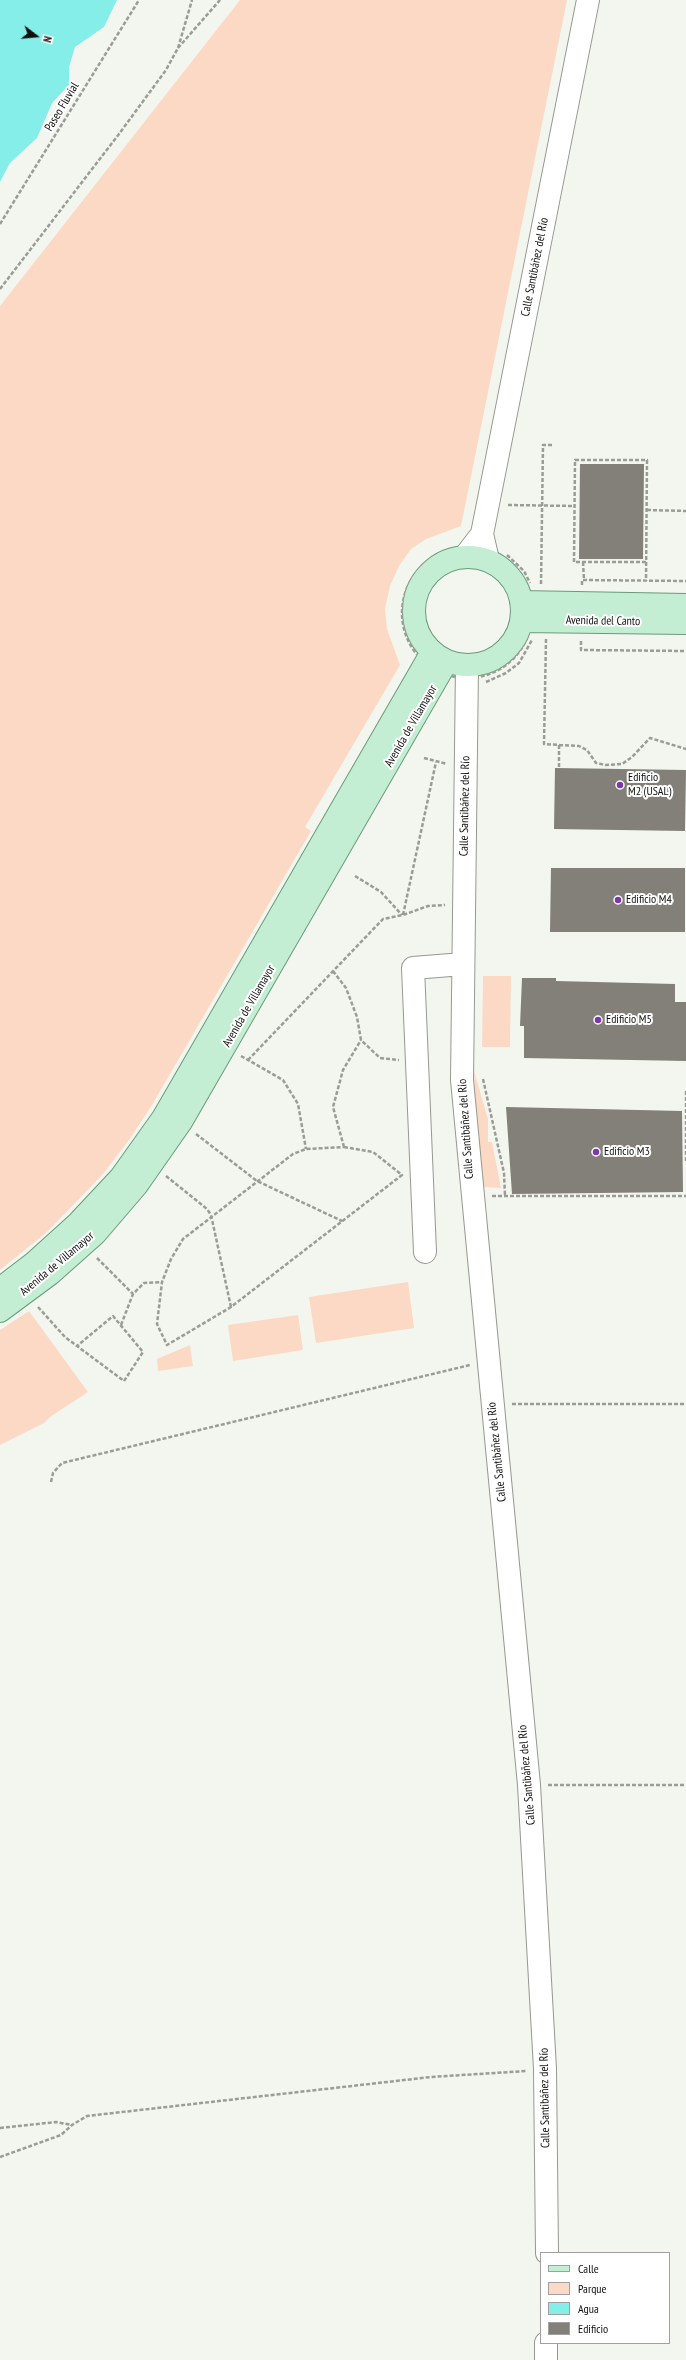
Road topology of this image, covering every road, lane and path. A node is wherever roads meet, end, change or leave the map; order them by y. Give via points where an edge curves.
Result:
1 (139, 0) edge
2 (192, 0) edge
3 (220, 0) edge
4 (588, 0) edge
5 (178, 48) junction
6 (0, 224) edge
7 (0, 288) edge
8 (554, 445) dead end
9 (506, 505) dead end
10 (541, 505) junction
11 (575, 506) junction
12 (647, 510) junction
13 (686, 511) edge
14 (483, 550) junction
15 (583, 562) junction
16 (646, 562) junction
17 (584, 580) junction
18 (646, 581) junction
19 (686, 581) edge
20 (582, 592) dead end
21 (686, 605) edge
22 (532, 612) junction
23 (686, 623) edge
24 (546, 637) junction
25 (553, 637) dead end
26 (581, 638) dead end
27 (686, 652) edge
28 (451, 668) junction
29 (559, 745) junction
30 (686, 749) edge
31 (424, 758) dead end
32 (436, 762) junction
33 (454, 764) dead end
34 (559, 767) dead end
35 (355, 876) dead end
36 (452, 905) dead end
37 (403, 915) junction
38 (463, 964) junction
39 (333, 971) junction
40 (361, 1040) junction
41 (237, 1054) dead end
42 (417, 1059) junction
43 (248, 1060) junction
44 (481, 1073) dead end
45 (686, 1092) edge
46 (192, 1131) dead end
47 (344, 1147) junction
48 (306, 1149) junction
49 (686, 1162) edge
50 (164, 1174) dead end
51 (257, 1181) junction
52 (490, 1196) dead end
53 (505, 1196) junction
54 (686, 1196) edge
55 (211, 1215) junction
56 (342, 1221) junction
57 (425, 1252) dead end
58 (93, 1254) dead end
59 (162, 1282) junction
60 (0, 1289) edge
61 (133, 1294) junction
62 (35, 1303) dead end
63 (231, 1307) junction
64 (0, 1311) edge
65 (121, 1325) junction
66 (77, 1346) junction
67 (488, 1361) junction
68 (492, 1403) junction
69 (686, 1404) edge
70 (51, 1482) dead end
71 (529, 1785) junction
72 (686, 1785) edge
73 (545, 2069) junction
74 (72, 2125) junction
75 (0, 2128) edge
76 (0, 2157) edge
77 (547, 2246) edge
78 (546, 2344) edge
79 (546, 2360) edge

1 - 6 path, Paseo Fluvial
2 - 5 path
3 - 5 path
4 - 14 street, Calle Santibáñez del Río
5 - 7 path via 166,70 119,134
8 - 10 path via 543,445
9 - 10 path
10 - 11 path
10 - 22 path
11 - 12 path via 575,460 647,460
11 - 15 path via 574,562
12 - 13 path
12 - 16 path
14 - 22 main road via 504,570
14 - 22 path via 500,556 513,566 522,578
14 - 22 path via 524,572
14 - 28 main road via 450,559 436,567 424,578 417,592 415,624 422,640
14 - 28 path via 457,548 430,558 420,567 405,591 401,619 410,646
15 - 16 path
15 - 17 path
16 - 18 path
17 - 18 path
17 - 20 path
18 - 19 path
21 - 22 main road, Avenida del Canto
22 - 23 main road, Avenida del Canto
22 - 24 path
22 - 28 main road via 508,647 496,657 482,663
22 - 28 path via 526,642 511,661 490,674
22 - 28 path via 534,638 519,663 495,679
24 - 25 path
24 - 29 path via 544,744
26 - 27 path via 581,650
28 - 38 street, Calle Santibáñez del Río
28 - 60 main road, Avenida de Villamayor via 163,1118 120,1177 77,1224 36,1262
28 - 64 main road, Avenida de Villamayor via 181,1122 138,1185 95,1234 50,1274
29 - 30 path via 579,746 587,750 596,763 606,765 622,764 650,738
29 - 34 path
31 - 32 path
32 - 33 path
32 - 37 path
35 - 37 path via 381,892
36 - 37 path via 428,906
37 - 39 path via 383,919
38 - 42 street via 413,968
38 - 67 street, Calle Santibáñez del Río via 462,1080
39 - 40 path via 346,988 357,1017
39 - 43 path
40 - 42 path via 380,1058
40 - 47 path via 343,1070 333,1107
41 - 43 path
42 - 57 street
43 - 48 path via 283,1080 298,1104
44 - 53 path via 504,1173
45 - 49 path
46 - 51 path
47 - 48 path
47 - 56 path via 373,1152 402,1175
48 - 51 path via 293,1154
50 - 55 path
51 - 55 path
51 - 56 path
52 - 53 path
53 - 54 path
55 - 59 path via 183,1239 171,1259
55 - 63 path
56 - 63 path
58 - 61 path
59 - 61 path via 144,1283
59 - 63 path via 157,1324 167,1345
61 - 65 path
62 - 66 path via 65,1337
65 - 66 path via 113,1316
65 - 66 path via 143,1352 124,1381
67 - 68 street, Calle Santibáñez del Río
67 - 70 path via 62,1463 53,1473
68 - 69 path
68 - 71 street, Calle Santibáñez del Río
71 - 72 path
71 - 73 street, Calle Santibáñez del Río
73 - 74 path via 431,2078 88,2116
73 - 77 street, Calle Santibáñez del Río
74 - 75 path via 56,2122
74 - 76 path via 60,2135
78 - 79 street

